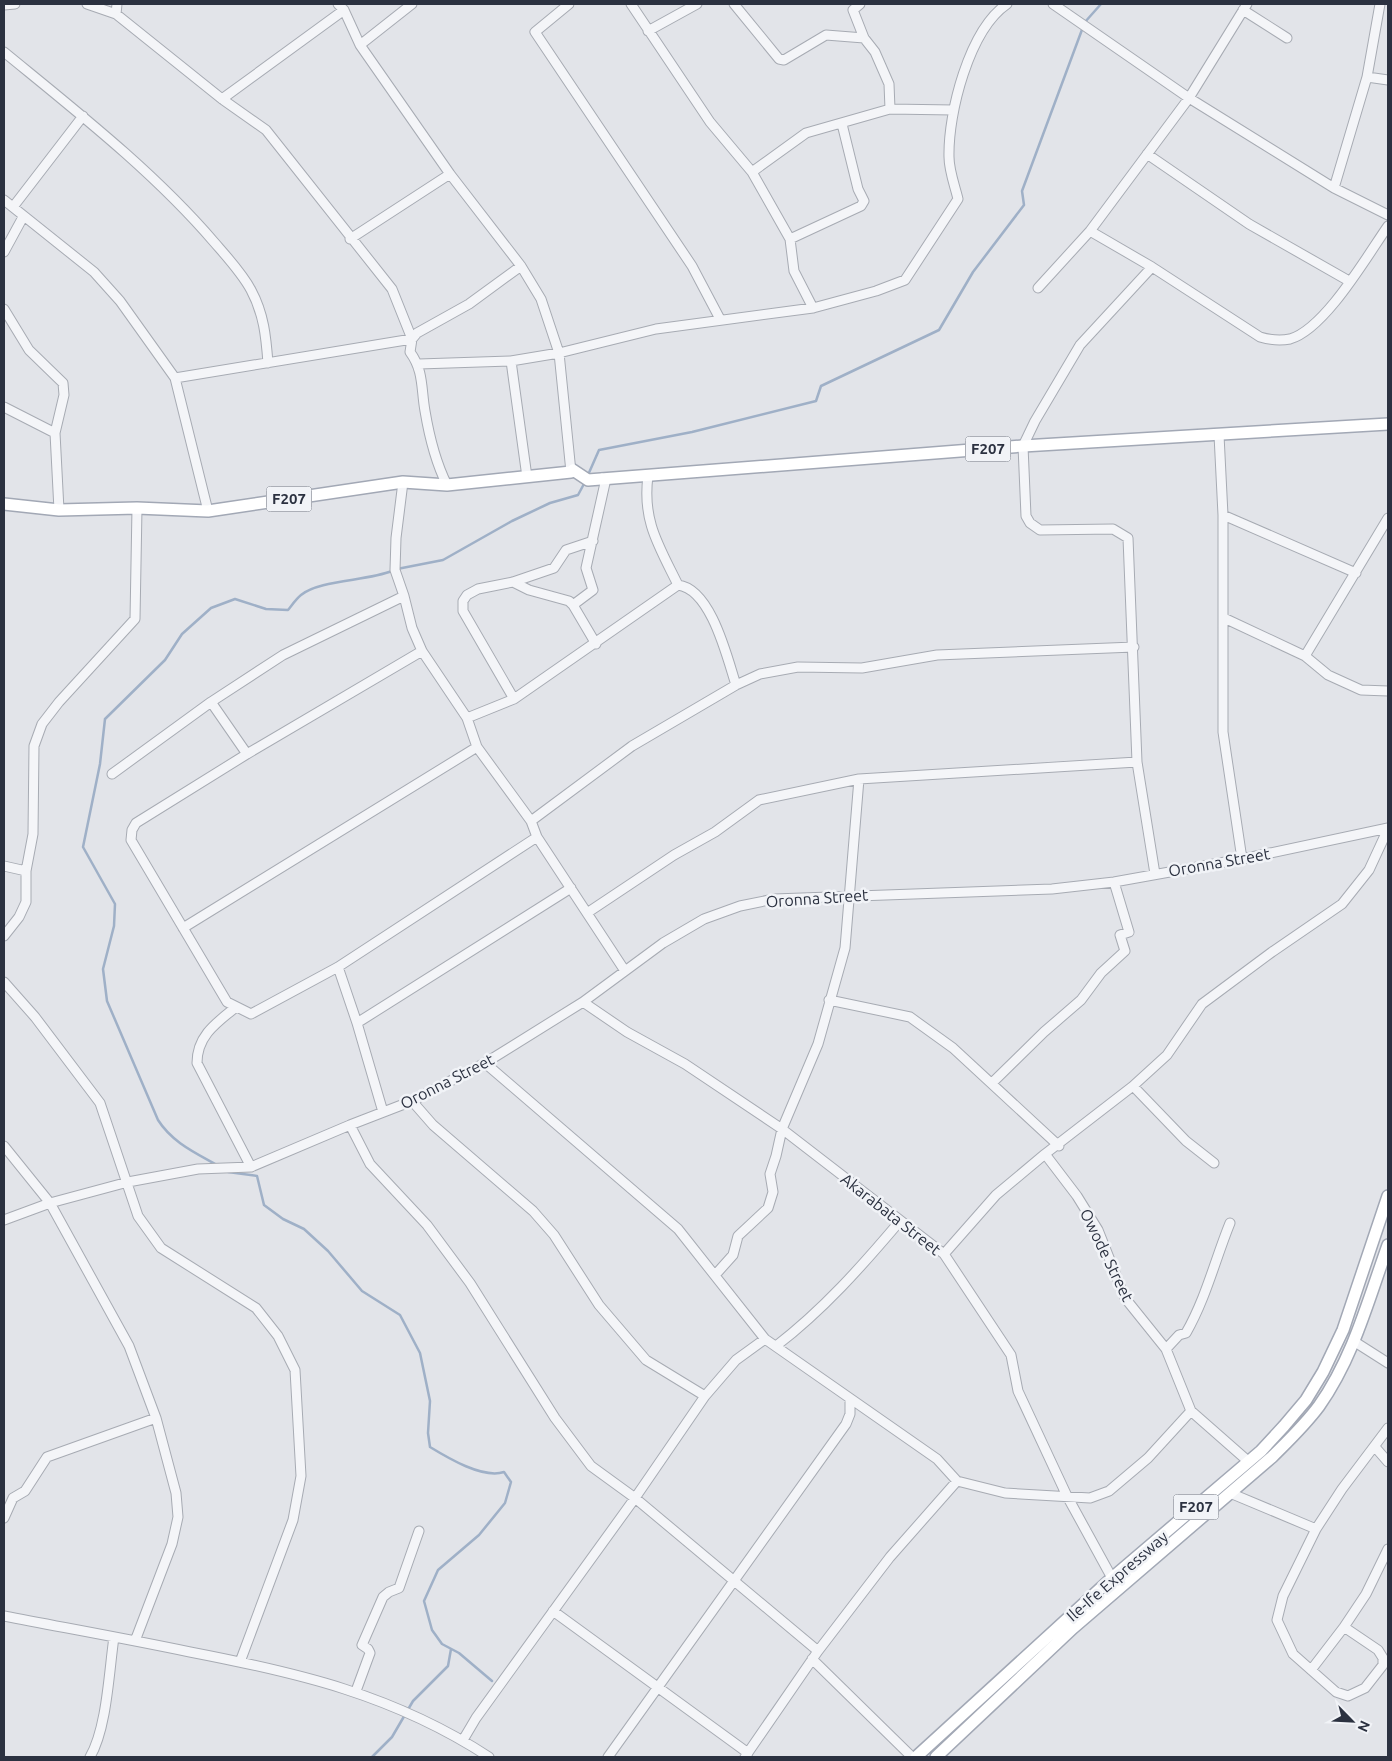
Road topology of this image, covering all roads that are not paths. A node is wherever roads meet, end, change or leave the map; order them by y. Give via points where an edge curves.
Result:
1 (15, 4) edge
2 (87, 4) edge
3 (117, 4) edge
4 (412, 4) edge
5 (569, 4) edge
6 (631, 4) edge
7 (697, 4) edge
8 (734, 4) edge
9 (1008, 4) edge
10 (1054, 4) edge
11 (1380, 4) edge
12 (4, 5) edge
13 (854, 6) edge
14 (341, 7) edge
15 (1245, 7) edge
16 (1068, 10) edge
17 (116, 14) junction
18 (648, 31) junction
19 (864, 38) junction
20 (1287, 38) dead end
21 (360, 45) junction
22 (4, 52) edge
23 (1367, 76) junction
24 (1388, 80) edge
25 (1189, 98) junction
26 (222, 99) junction
27 (890, 109) junction
28 (953, 110) junction
29 (83, 116) junction
30 (842, 124) junction
31 (1147, 154) junction
32 (752, 172) junction
33 (450, 174) junction
34 (1334, 188) junction
35 (4, 200) edge
36 (13, 208) junction
37 (1388, 215) edge
38 (23, 217) junction
39 (1388, 226) edge
40 (1090, 231) junction
41 (350, 239) junction
42 (790, 239) junction
43 (4, 252) edge
44 (521, 266) junction
45 (1152, 267) junction
46 (1349, 281) junction
47 (1038, 288) dead end
48 (812, 308) junction
49 (4, 309) edge
50 (720, 319) junction
51 (412, 339) junction
52 (559, 353) junction
53 (511, 361) junction
54 (268, 363) junction
55 (419, 364) junction
56 (175, 378) junction
57 (4, 407) edge
58 (1388, 424) edge
59 (55, 433) junction
60 (1219, 435) junction
61 (1023, 446) junction
62 (572, 471) junction
63 (648, 476) junction
64 (528, 477) junction
65 (602, 478) junction
66 (402, 482) junction
67 (448, 485) junction
68 (4, 504) edge
69 (137, 508) junction
70 (59, 510) junction
71 (208, 511) junction
72 (1223, 515) junction
73 (1388, 518) edge
74 (592, 541) junction
75 (1356, 573) junction
76 (513, 582) junction
77 (678, 585) junction
78 (404, 596) junction
79 (573, 605) junction
80 (1224, 618) junction
81 (596, 644) junction
82 (1134, 647) junction
83 (422, 651) junction
84 (1305, 656) junction
85 (736, 685) junction
86 (1388, 691) edge
87 (514, 699) junction
88 (211, 702) junction
89 (467, 718) junction
90 (477, 747) junction
91 (247, 754) junction
92 (1137, 762) junction
93 (112, 774) dead end
94 (859, 779) junction
95 (531, 821) junction
96 (1388, 829) edge
97 (537, 837) junction
98 (1242, 859) junction
99 (4, 866) edge
100 (26, 871) junction
101 (1155, 874) junction
102 (1114, 882) junction
103 (570, 888) junction
104 (851, 895) junction
105 (587, 913) junction
106 (182, 928) junction
107 (4, 936) edge
108 (338, 967) junction
109 (625, 971) junction
110 (4, 982) edge
111 (829, 1000) junction
112 (584, 1002) junction
113 (236, 1007) junction
114 (357, 1023) junction
115 (485, 1063) junction
116 (992, 1083) junction
117 (1132, 1086) junction
118 (412, 1102) junction
119 (383, 1112) junction
120 (350, 1125) junction
121 (782, 1129) junction
122 (4, 1146) edge
123 (1059, 1146) junction
124 (1045, 1154) junction
125 (1214, 1163) dead end
126 (250, 1168) junction
127 (128, 1182) junction
128 (1388, 1196) edge
129 (50, 1203) junction
130 (4, 1220) edge
131 (900, 1221) junction
132 (1230, 1223) dead end
133 (1388, 1245) edge
134 (944, 1254) junction
135 (716, 1274) junction
136 (765, 1339) junction
137 (1355, 1342) junction
138 (776, 1346) junction
139 (1166, 1349) junction
140 (1388, 1363) edge
141 (705, 1396) junction
142 (850, 1400) junction
143 (1191, 1411) junction
144 (156, 1418) junction
145 (1388, 1428) edge
146 (1376, 1447) junction
147 (1248, 1462) junction
148 (1388, 1462) edge
149 (957, 1481) junction
150 (1230, 1493) junction
151 (1067, 1496) junction
152 (635, 1498) junction
153 (4, 1518) edge
154 (1316, 1529) junction
155 (419, 1531) dead end
156 (1388, 1548) edge
157 (1112, 1578) junction
158 (733, 1581) junction
159 (553, 1611) junction
160 (4, 1616) edge
161 (1344, 1627) junction
162 (114, 1637) junction
163 (136, 1641) junction
164 (818, 1651) junction
165 (812, 1659) junction
166 (240, 1662) junction
167 (1311, 1670) junction
168 (658, 1687) junction
169 (356, 1691) junction
170 (463, 1740) junction
171 (747, 1755) edge
172 (90, 1757) edge
173 (488, 1757) edge
174 (608, 1757) edge
175 (912, 1757) edge
176 (916, 1757) edge
177 (936, 1757) edge

1 - 12 street
2 - 17 street
3 - 17 street
4 - 21 street
5 - 50 street via 534,32 692,266
6 - 18 street
7 - 18 street
8 - 19 street via 779,59 784,60 826,35
9 - 28 street via 988,24 974,50
10 - 16 street
11 - 23 street
13 - 19 street
14 - 21 street
14 - 26 street
15 - 20 street
15 - 25 street
16 - 25 street via 1099,37
17 - 26 street
18 - 32 street via 710,122
19 - 27 street via 875,52 889,84
21 - 33 street
22 - 29 street
23 - 24 street
23 - 34 street
25 - 31 street
25 - 34 street
26 - 41 street via 266,130
27 - 28 street
27 - 30 street
28 - 48 street via 949,159 958,199 905,280
29 - 36 street
29 - 54 street via 184,209 228,258 251,290 265,325
30 - 32 street via 806,133
30 - 42 street via 864,202
31 - 40 street
31 - 46 street via 1249,224
32 - 42 street
33 - 41 street
33 - 44 street
34 - 37 street
35 - 36 street
36 - 38 street
38 - 43 street
38 - 56 street via 94,272 120,301
39 - 46 street
40 - 45 street
40 - 47 street
41 - 51 street via 392,289
42 - 48 street via 794,271
44 - 51 street
44 - 52 street via 541,299
45 - 46 street via 1260,337 1277,340 1291,338 1313,327
45 - 61 street via 1080,345
48 - 50 street
49 - 59 street via 29,350 63,383 64,395
50 - 52 street via 656,329
51 - 54 street
51 - 55 street via 410,352
52 - 53 street
52 - 62 street
53 - 55 street
53 - 64 street
54 - 56 street
55 - 67 street via 425,412 438,466
56 - 71 street
57 - 59 street
58 - 60 main road, F207
59 - 70 street
60 - 61 main road, F207
60 - 72 street
61 - 63 main road, F207
61 - 82 street via 1026,516 1030,523 1040,530 1113,529 1128,538
62 - 64 main road, F207
62 - 65 main road, F207 via 588,480
63 - 65 main road, F207
63 - 77 street via 646,493 650,527
64 - 67 main road, F207
65 - 74 street via 605,483
66 - 67 main road, F207
66 - 71 main road, F207
66 - 78 street via 395,570
68 - 70 main road, F207
69 - 70 main road, F207
69 - 71 main road, F207
69 - 100 street via 135,619 42,724 34,746 33,834
72 - 75 street
72 - 80 street
73 - 75 street
74 - 76 street via 566,550 554,568
74 - 79 street via 586,568 593,590
75 - 84 street
76 - 79 street
76 - 87 street via 478,589 467,595 463,611
77 - 81 street
77 - 85 street via 694,592 717,626
78 - 83 street
78 - 88 street via 283,655
79 - 81 street
80 - 84 street
80 - 98 street via 1223,732
81 - 87 street
82 - 85 street via 937,655 862,668 798,668 760,674
82 - 92 street
83 - 89 street
83 - 91 street
84 - 86 street via 1328,675 1361,690
85 - 95 street via 632,746
87 - 89 street
88 - 91 street
88 - 93 street
89 - 90 street
90 - 95 street
90 - 106 street
91 - 106 street via 136,823 132,830 131,840
92 - 94 street
92 - 101 street
94 - 104 street
94 - 105 street via 759,800 716,832 674,855
95 - 97 street
96 - 98 street, Oronna Street
96 - 117 street via 1369,870 1342,904 1202,1004 1167,1055
97 - 103 street
97 - 108 street
98 - 101 street, Oronna Street
99 - 100 street
100 - 107 street via 26,902
101 - 102 street, Oronna Street
102 - 104 street, Oronna Street via 1052,889
102 - 116 street via 1129,932 1120,935 1125,951 1081,1000
103 - 105 street
103 - 114 street
104 - 109 street, Oronna Street via 774,898 731,909 704,919
104 - 111 street via 845,948
105 - 109 street
106 - 113 street via 227,1002
108 - 113 street via 251,1014
108 - 114 street
109 - 112 street, Oronna Street
110 - 127 street via 100,1103
111 - 116 street via 910,1017 953,1048
111 - 121 street via 818,1044
112 - 115 street, Oronna Street
112 - 121 street, Akarabata Street
113 - 126 street via 205,1034 197,1052 197,1063
114 - 119 street
115 - 118 street, Oronna Street
115 - 135 street via 678,1229
116 - 123 street
117 - 123 street
117 - 125 street via 1186,1141
118 - 119 street, Oronna Street
118 - 141 street via 433,1125 533,1211 554,1235 599,1305 646,1360
119 - 120 street, Oronna Street
120 - 126 street, Oronna Street
120 - 152 street via 370,1164 427,1226 470,1283 555,1418 591,1466
121 - 131 street, Akarabata Street
121 - 135 street via 770,1174 773,1192 768,1208 738,1236 733,1256
122 - 129 street
123 - 124 street
124 - 134 street via 996,1196
124 - 139 street, Owode Street via 1098,1230 1126,1298
126 - 127 street via 198,1169
127 - 129 street
127 - 166 street via 138,1216 160,1248 256,1308 278,1336 295,1370 301,1476 294,1520
128 - 147 main road, Ile-Ife Expressway / F207 via 1343,1330 1323,1372 1306,1400
129 - 130 street
129 - 144 street via 130,1346
131 - 134 street, Akarabata Street
131 - 138 street via 830,1299
132 - 139 street via 1209,1275 1200,1309 1186,1333 1179,1335
133 - 137 main road, Ile-Ife Expressway / F207
134 - 151 street, Akarabata Street via 1011,1354 1018,1391
135 - 136 street
136 - 138 street
136 - 141 street via 736,1360
137 - 140 street
137 - 150 main road, Ile-Ife Expressway / F207 via 1318,1408 1272,1457
138 - 142 street
139 - 143 street, Owode Street
141 - 152 street
142 - 149 street via 937,1459
142 - 158 street via 846,1424
143 - 147 street, Owode Street
143 - 151 street via 1148,1458 1109,1491 1090,1498
144 - 153 street via 47,1457 25,1491 13,1498
144 - 163 street via 176,1493 178,1517 172,1544
145 - 146 street
146 - 148 street
146 - 154 street via 1342,1489
147 - 157 main road, Ile-Ife Expressway / F207
149 - 151 street via 1005,1493
149 - 164 street via 890,1557
150 - 154 street
150 - 177 main road, Ile-Ife Expressway / F207 via 1074,1628
151 - 157 street, Akarabata Street
152 - 158 street
152 - 159 street
154 - 167 street via 1282,1596 1277,1620 1293,1654
155 - 169 street via 399,1588 383,1597 362,1646 370,1653
156 - 161 street via 1366,1594
157 - 176 main road, Ile-Ife Expressway / F207
158 - 164 street
158 - 168 street
159 - 168 street
159 - 170 street
160 - 162 street
161 - 167 street
161 - 167 street via 1378,1650 1383,1665 1365,1688 1348,1696 1336,1692
162 - 163 street
162 - 172 street via 102,1723
163 - 166 street
164 - 165 street
165 - 171 street
165 - 175 street
166 - 169 street
168 - 171 street
168 - 174 street
169 - 170 street
170 - 173 street

